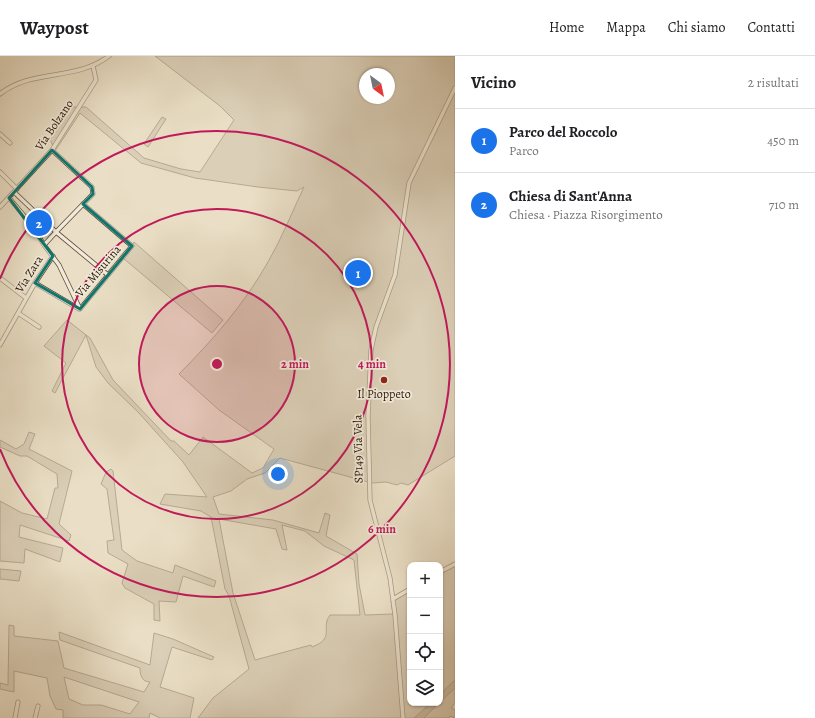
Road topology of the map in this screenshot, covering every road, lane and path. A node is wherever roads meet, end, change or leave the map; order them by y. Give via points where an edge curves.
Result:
1 (109, 56) edge
2 (93, 66) junction
3 (455, 88) edge
4 (0, 94) edge
5 (0, 134) edge
6 (10, 143) dead end
7 (52, 150) junction
8 (0, 172) edge
9 (15, 191) junction
10 (10, 198) junction
11 (83, 204) junction
12 (0, 207) edge
13 (56, 232) junction
14 (44, 245) junction
15 (52, 256) junction
16 (108, 275) junction
17 (0, 278) edge
18 (35, 283) junction
19 (26, 298) junction
20 (80, 309) junction
21 (18, 314) junction
22 (39, 328) dead end
23 (0, 345) edge
24 (455, 564) edge
25 (443, 570) edge
26 (407, 591) edge
27 (393, 599) junction
28 (18, 702) dead end
29 (38, 706) dead end
30 (15, 718) edge
31 (35, 718) edge
32 (403, 718) edge

1 - 2 street
2 - 4 street via 80,71 23,81
2 - 7 street, Via Bolzano via 96,80
3 - 27 street, SP149 Via Vela via 411,175 395,275 376,327 371,350 368,416 370,500 388,566
5 - 6 street
7 - 9 street, Via Bolzano
7 - 11 street via 92,188 93,194
8 - 9 street
9 - 10 street, Via Bolzano
9 - 13 street
10 - 12 street, Via Bolzano
10 - 14 street
11 - 13 street
11 - 16 street, Via Misurina via 132,246
13 - 14 street
13 - 16 street
14 - 15 street
15 - 18 street, Via Zara
15 - 20 street
16 - 20 street, Via Misurina
17 - 19 street
18 - 19 street, Via Zara
18 - 20 street
19 - 21 street, Via Zara
21 - 22 street
21 - 23 street, Via Zara
24 - 25 street
26 - 27 street
27 - 32 street, SP149 Via Vela
28 - 30 street
29 - 31 street

